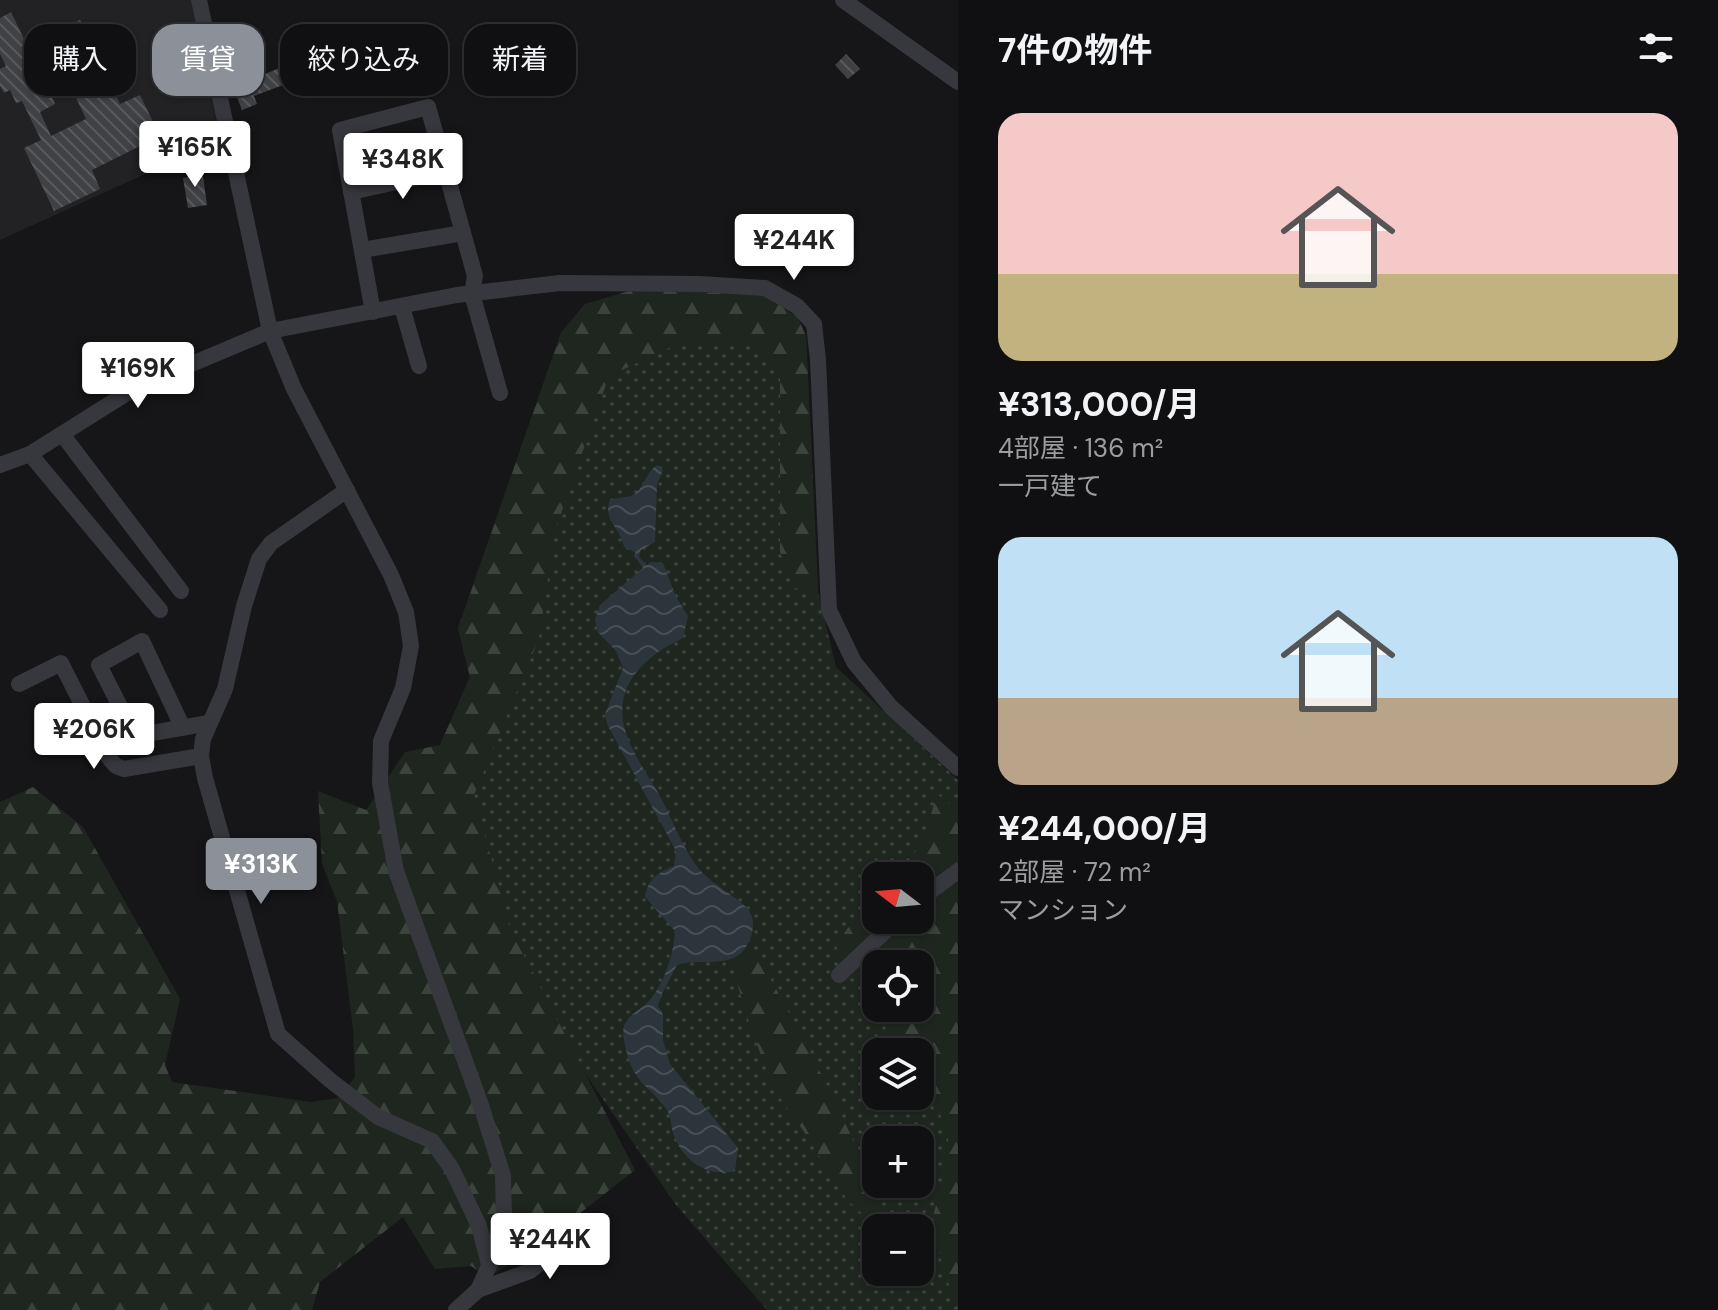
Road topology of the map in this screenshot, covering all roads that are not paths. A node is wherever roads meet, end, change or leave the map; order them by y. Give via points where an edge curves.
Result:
1 (199, 0) edge
2 (843, 0) edge
3 (958, 82) edge
4 (446, 171) junction
5 (351, 192) junction
6 (463, 233) junction
7 (362, 250) junction
8 (472, 294) junction
9 (402, 307) junction
10 (373, 312) junction
11 (270, 331) junction
12 (419, 366) dead end
13 (500, 393) dead end
14 (62, 434) junction
15 (30, 454) junction
16 (0, 465) edge
17 (347, 490) junction
18 (181, 591) dead end
19 (160, 610) dead end
20 (19, 684) dead end
21 (209, 723) junction
22 (183, 728) junction
23 (201, 756) junction
24 (958, 768) edge
25 (958, 871) edge
26 (934, 889) edge
27 (882, 934) edge
28 (839, 975) dead end
29 (593, 1221) dead end
30 (489, 1266) junction
31 (478, 1290) junction
32 (456, 1310) edge

1 - 11 street
2 - 3 street
4 - 5 street
4 - 5 street via 428,107 340,130
4 - 6 street
5 - 7 street
6 - 7 street
6 - 8 street via 475,276
7 - 10 street
8 - 9 street
8 - 13 street
8 - 24 street via 560,283 699,284 765,288 797,306 814,324 818,360 829,610 854,662 891,707
9 - 10 street
9 - 12 street
10 - 11 street
11 - 14 street via 135,388
11 - 17 street
14 - 15 street
14 - 18 street
15 - 16 street
15 - 19 street
17 - 21 street via 271,543 259,559 225,689
17 - 30 street via 406,612 411,646 403,688 381,741 380,783 396,871 503,1176 504,1215
20 - 23 street via 61,663 116,766
21 - 22 street
21 - 23 street
22 - 22 street via 135,736 99,665 142,641
23 - 30 street via 278,1034 378,1117 432,1141 479,1226
25 - 26 street
27 - 28 street
29 - 31 street via 530,1271
30 - 31 street
31 - 32 street

